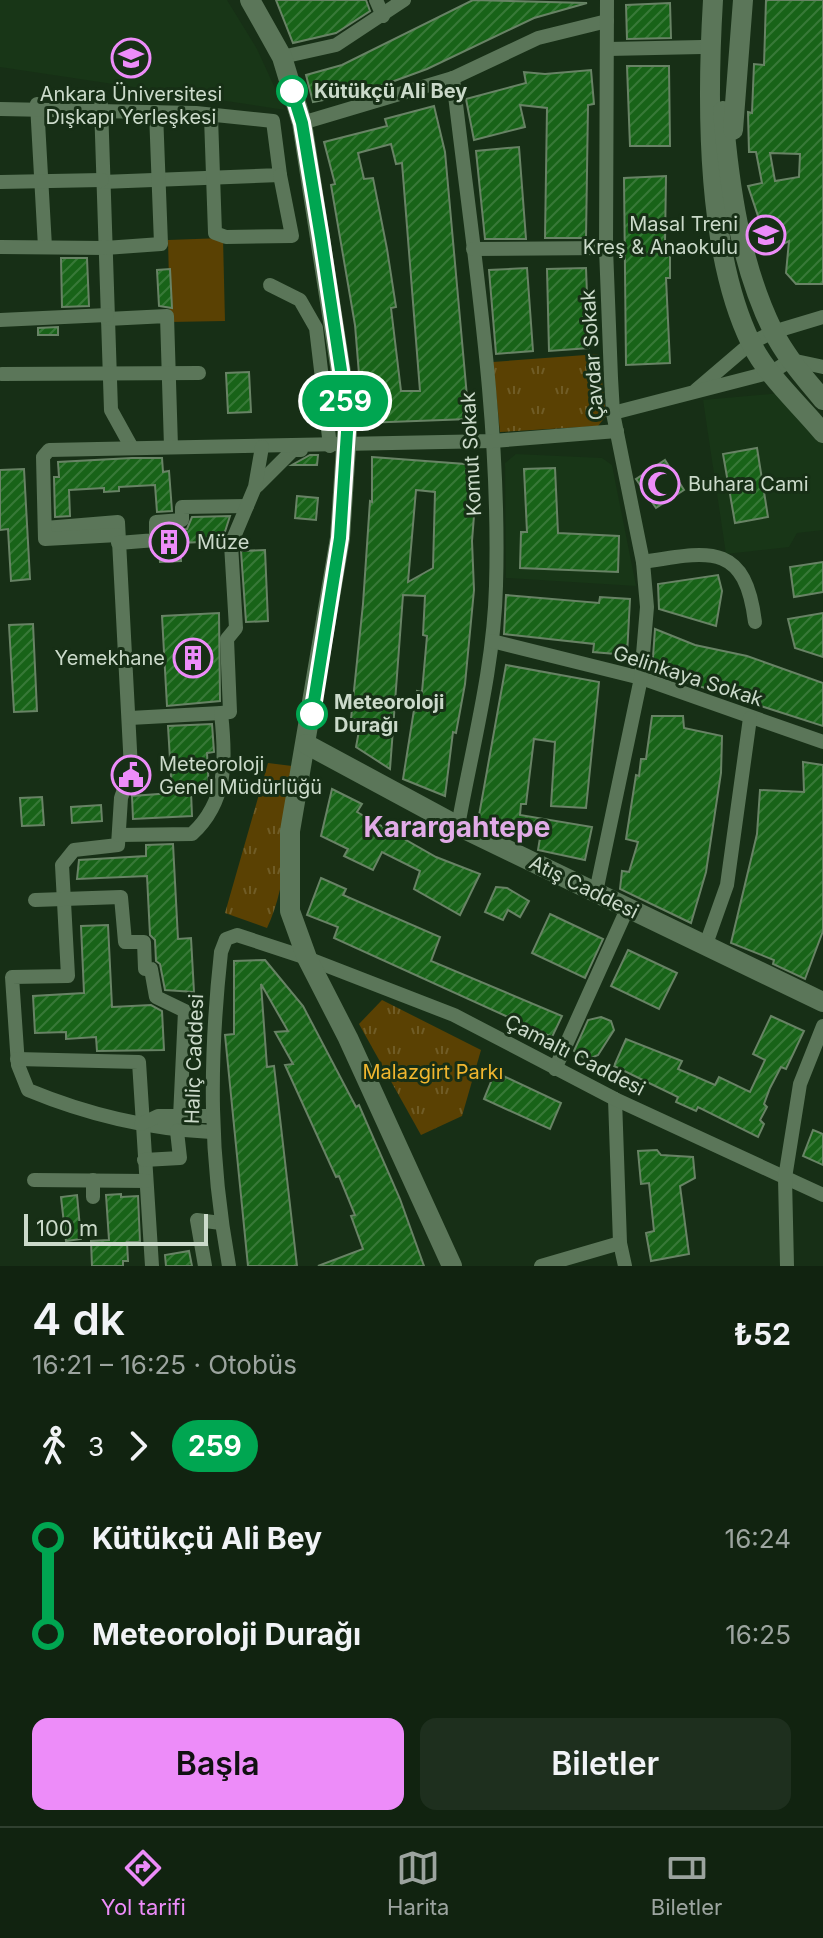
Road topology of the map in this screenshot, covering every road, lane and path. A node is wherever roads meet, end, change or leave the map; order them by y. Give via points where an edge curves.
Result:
1 (239, 0) edge
2 (250, 0) edge
3 (376, 0) edge
4 (404, 0) edge
5 (607, 0) edge
6 (703, 0) edge
7 (713, 0) edge
8 (726, 0) edge
9 (743, 0) edge
10 (383, 16) junction
11 (607, 21) junction
12 (702, 47) junction
13 (608, 49) junction
14 (282, 57) junction
15 (717, 76) junction
16 (453, 78) junction
17 (37, 106) junction
18 (101, 107) junction
19 (0, 109) edge
20 (156, 112) junction
21 (710, 113) junction
22 (211, 117) junction
23 (302, 123) junction
24 (728, 158) junction
25 (280, 175) junction
26 (213, 178) junction
27 (159, 180) junction
28 (40, 181) junction
29 (102, 181) junction
30 (0, 182) edge
31 (0, 247) edge
32 (45, 247) junction
33 (105, 248) junction
34 (606, 248) junction
35 (473, 249) junction
36 (270, 285) dead end
37 (107, 317) junction
38 (823, 317) edge
39 (0, 320) edge
40 (773, 332) junction
41 (751, 343) junction
42 (791, 360) junction
43 (823, 367) edge
44 (109, 372) junction
45 (772, 372) junction
46 (168, 373) junction
47 (199, 373) dead end
48 (2, 374) dead end
49 (693, 393) junction
50 (823, 400) edge
51 (613, 413) junction
52 (617, 431) junction
53 (823, 433) edge
54 (493, 441) junction
55 (338, 446) junction
56 (171, 447) junction
57 (262, 447) junction
58 (132, 448) junction
59 (314, 450) dead end
60 (255, 487) junction
61 (247, 506) junction
62 (118, 533) junction
63 (643, 562) junction
64 (755, 622) dead end
65 (492, 641) junction
66 (641, 678) junction
67 (221, 713) junction
68 (130, 718) junction
69 (750, 718) junction
70 (823, 742) edge
71 (306, 744) junction
72 (458, 826) junction
73 (119, 835) junction
74 (596, 892) junction
75 (64, 899) junction
76 (35, 900) dead end
77 (628, 907) junction
78 (705, 947) junction
79 (307, 958) junction
80 (823, 1002) edge
81 (823, 1026) edge
82 (17, 1059) junction
83 (555, 1069) junction
84 (615, 1099) junction
85 (141, 1124) junction
86 (178, 1124) junction
87 (211, 1124) junction
88 (144, 1160) junction
89 (785, 1178) junction
90 (34, 1180) dead end
91 (93, 1180) junction
92 (146, 1181) junction
93 (823, 1195) edge
94 (93, 1197) dead end
95 (221, 1223) junction
96 (620, 1243) junction
97 (152, 1266) edge
98 (205, 1266) edge
99 (229, 1266) edge
100 (452, 1266) edge
101 (541, 1266) edge
102 (625, 1266) edge
103 (787, 1266) edge

1 - 14 main road
2 - 14 main road
3 - 10 street
4 - 10 street
5 - 11 street, Çavdar Sokak
6 - 12 main road
7 - 15 main road
8 - 15 main road
9 - 24 main road
10 - 14 street via 336,45
11 - 13 street, Çavdar Sokak
11 - 16 street via 538,38
12 - 13 street
12 - 21 main road via 702,86
13 - 34 street, Çavdar Sokak
14 - 23 main road
15 - 21 main road
15 - 24 main road
16 - 23 street
16 - 35 street, Komut Sokak
17 - 18 street
17 - 19 street
17 - 28 street
18 - 20 street
18 - 29 street
20 - 22 street
20 - 27 street
21 - 41 main road via 717,213 733,290
22 - 25 street via 273,121
22 - 26 street
23 - 55 main road via 348,417
24 - 40 main road via 740,235
25 - 26 street
25 - 26 street via 292,236 215,233
26 - 27 street
27 - 29 street
27 - 33 street via 161,244
28 - 29 street
28 - 30 street
28 - 32 street
29 - 33 street
31 - 32 street
32 - 33 street
33 - 37 street
34 - 35 street
34 - 51 street, Çavdar Sokak
35 - 54 street, Komut Sokak
36 - 55 street via 300,300 316,328
37 - 39 street
37 - 44 street
37 - 46 street via 167,316
38 - 40 street
40 - 41 street
40 - 42 main road
41 - 45 main road
41 - 49 street
42 - 43 street
42 - 45 street
42 - 50 main road
44 - 46 street
44 - 48 street
44 - 58 street via 111,410
45 - 49 street
45 - 53 main road
46 - 47 street
46 - 56 street
49 - 51 street
51 - 52 street, Çavdar Sokak
52 - 54 street
52 - 63 street, Çavdar Sokak
54 - 55 street
54 - 65 street, Komut Sokak
55 - 57 street
55 - 71 main road via 340,538
56 - 57 street
56 - 58 street
57 - 60 street
58 - 62 street via 49,450 43,457 45,533
59 - 60 street via 293,450
60 - 61 street
61 - 62 street via 182,507 182,520 156,522 156,540
61 - 67 street via 231,544 236,628 227,639 230,712
62 - 68 street
63 - 64 street via 681,556 722,559 745,575
63 - 66 street, Çavdar Sokak via 647,607
65 - 66 street, Gelinkaya Sokak
65 - 72 street, Komut Sokak
66 - 69 street, Gelinkaya Sokak
66 - 74 street, Çavdar Sokak
67 - 68 street
67 - 73 street via 226,762 207,820 192,834
68 - 73 street via 131,769 121,798
69 - 70 street, Gelinkaya Sokak
69 - 78 street via 727,885
71 - 72 main road, Atış Caddesi
71 - 79 main road via 290,831 290,911
72 - 74 main road, Atış Caddesi
73 - 75 street via 118,845 68,854 62,865
74 - 77 main road, Atış Caddesi
75 - 76 street
75 - 82 street via 68,976 12,977
75 - 86 street via 121,897 125,942 144,942 145,969 151,969 156,997 185,1011
77 - 78 main road, Atış Caddesi
77 - 83 street
78 - 80 main road, Atış Caddesi
79 - 83 street, Çamaltı Caddesi via 454,1015
79 - 87 street, Haliç Caddesi via 237,935 226,939 218,981
79 - 100 main road
81 - 89 street via 800,1084
82 - 85 street via 28,1090 73,1109
82 - 85 street via 139,1062
83 - 84 street, Çamaltı Caddesi
84 - 89 street, Çamaltı Caddesi
84 - 96 street
85 - 86 street via 158,1116
85 - 88 street
86 - 87 street
86 - 88 street via 180,1158
87 - 95 street, Haliç Caddesi
88 - 92 street
89 - 93 street, Çamaltı Caddesi
89 - 103 street
90 - 91 street
91 - 92 street
91 - 94 street
92 - 97 street
95 - 98 street via 197,1220
95 - 99 street, Haliç Caddesi
96 - 101 street
96 - 102 street

